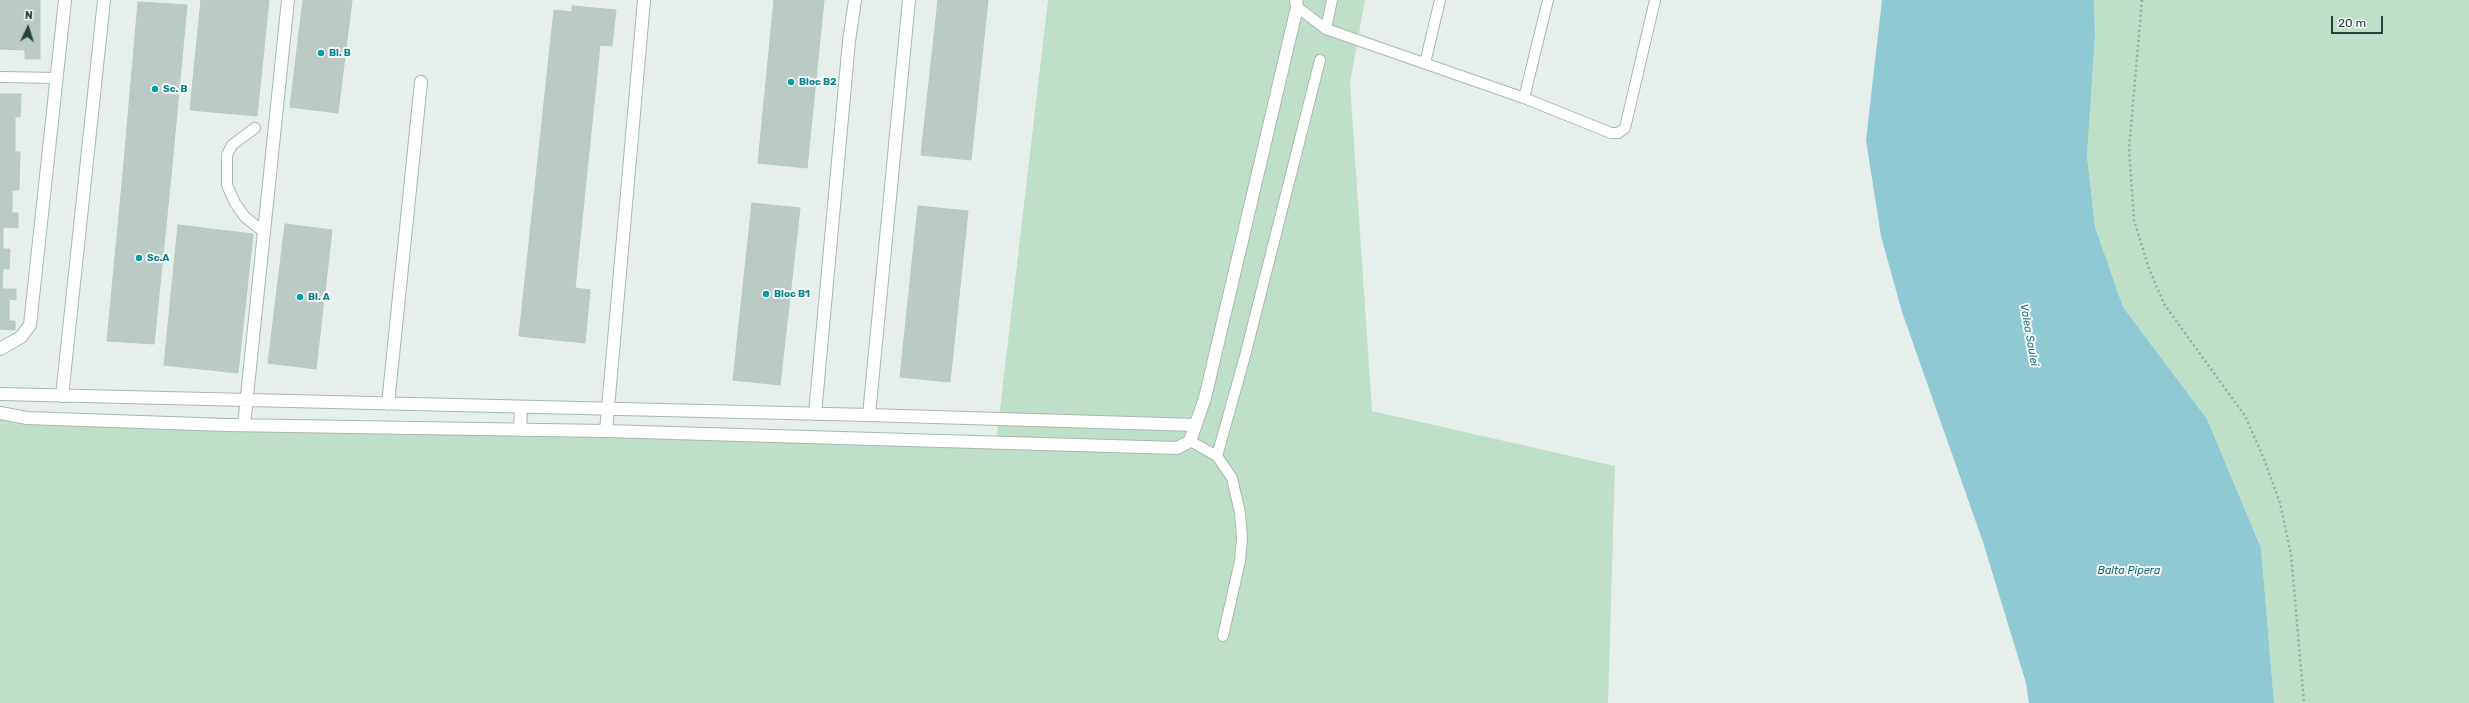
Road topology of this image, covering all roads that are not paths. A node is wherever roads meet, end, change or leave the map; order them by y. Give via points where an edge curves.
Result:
1 (65, 0) edge
2 (104, 0) edge
3 (288, 0) edge
4 (644, 0) edge
5 (855, 0) edge
6 (909, 0) edge
7 (1332, 0) edge
8 (1440, 0) edge
9 (1548, 0) edge
10 (1655, 0) edge
11 (1297, 4) edge
12 (1326, 29) junction
13 (1320, 60) dead end
14 (1426, 62) junction
15 (0, 77) edge
16 (57, 78) junction
17 (421, 82) dead end
18 (1524, 98) junction
19 (254, 128) dead end
20 (264, 232) junction
21 (0, 349) edge
22 (0, 394) edge
23 (62, 396) junction
24 (246, 400) junction
25 (388, 404) junction
26 (521, 407) junction
27 (608, 409) junction
28 (0, 413) edge
29 (815, 414) junction
30 (869, 415) junction
31 (244, 425) junction
32 (1196, 425) junction
33 (520, 430) junction
34 (606, 431) junction
35 (1190, 441) junction
36 (1217, 456) junction
37 (1223, 636) dead end

1 - 16 street
2 - 23 street
3 - 20 street
4 - 27 street
5 - 29 street via 849,41
6 - 30 street
7 - 12 lane
8 - 14 lane
9 - 18 lane
10 - 18 lane via 1625,128 1618,134
11 - 12 lane
11 - 32 street via 1208,384
12 - 14 lane
13 - 36 lane
14 - 18 lane
15 - 16 lane
16 - 21 street via 30,325 21,337
17 - 25 street
19 - 20 lane via 232,145 227,155 227,185 245,217
20 - 24 street
22 - 23 street
23 - 24 street
24 - 25 street
24 - 31 street
25 - 26 street
26 - 27 street
26 - 33 street
27 - 29 street
27 - 34 street
28 - 31 street via 27,418
29 - 30 street
30 - 32 street
31 - 33 street
32 - 35 street
33 - 34 street
34 - 35 street via 1168,449 1177,448
35 - 36 lane
36 - 37 lane via 1232,478 1240,513 1242,538 1240,560

